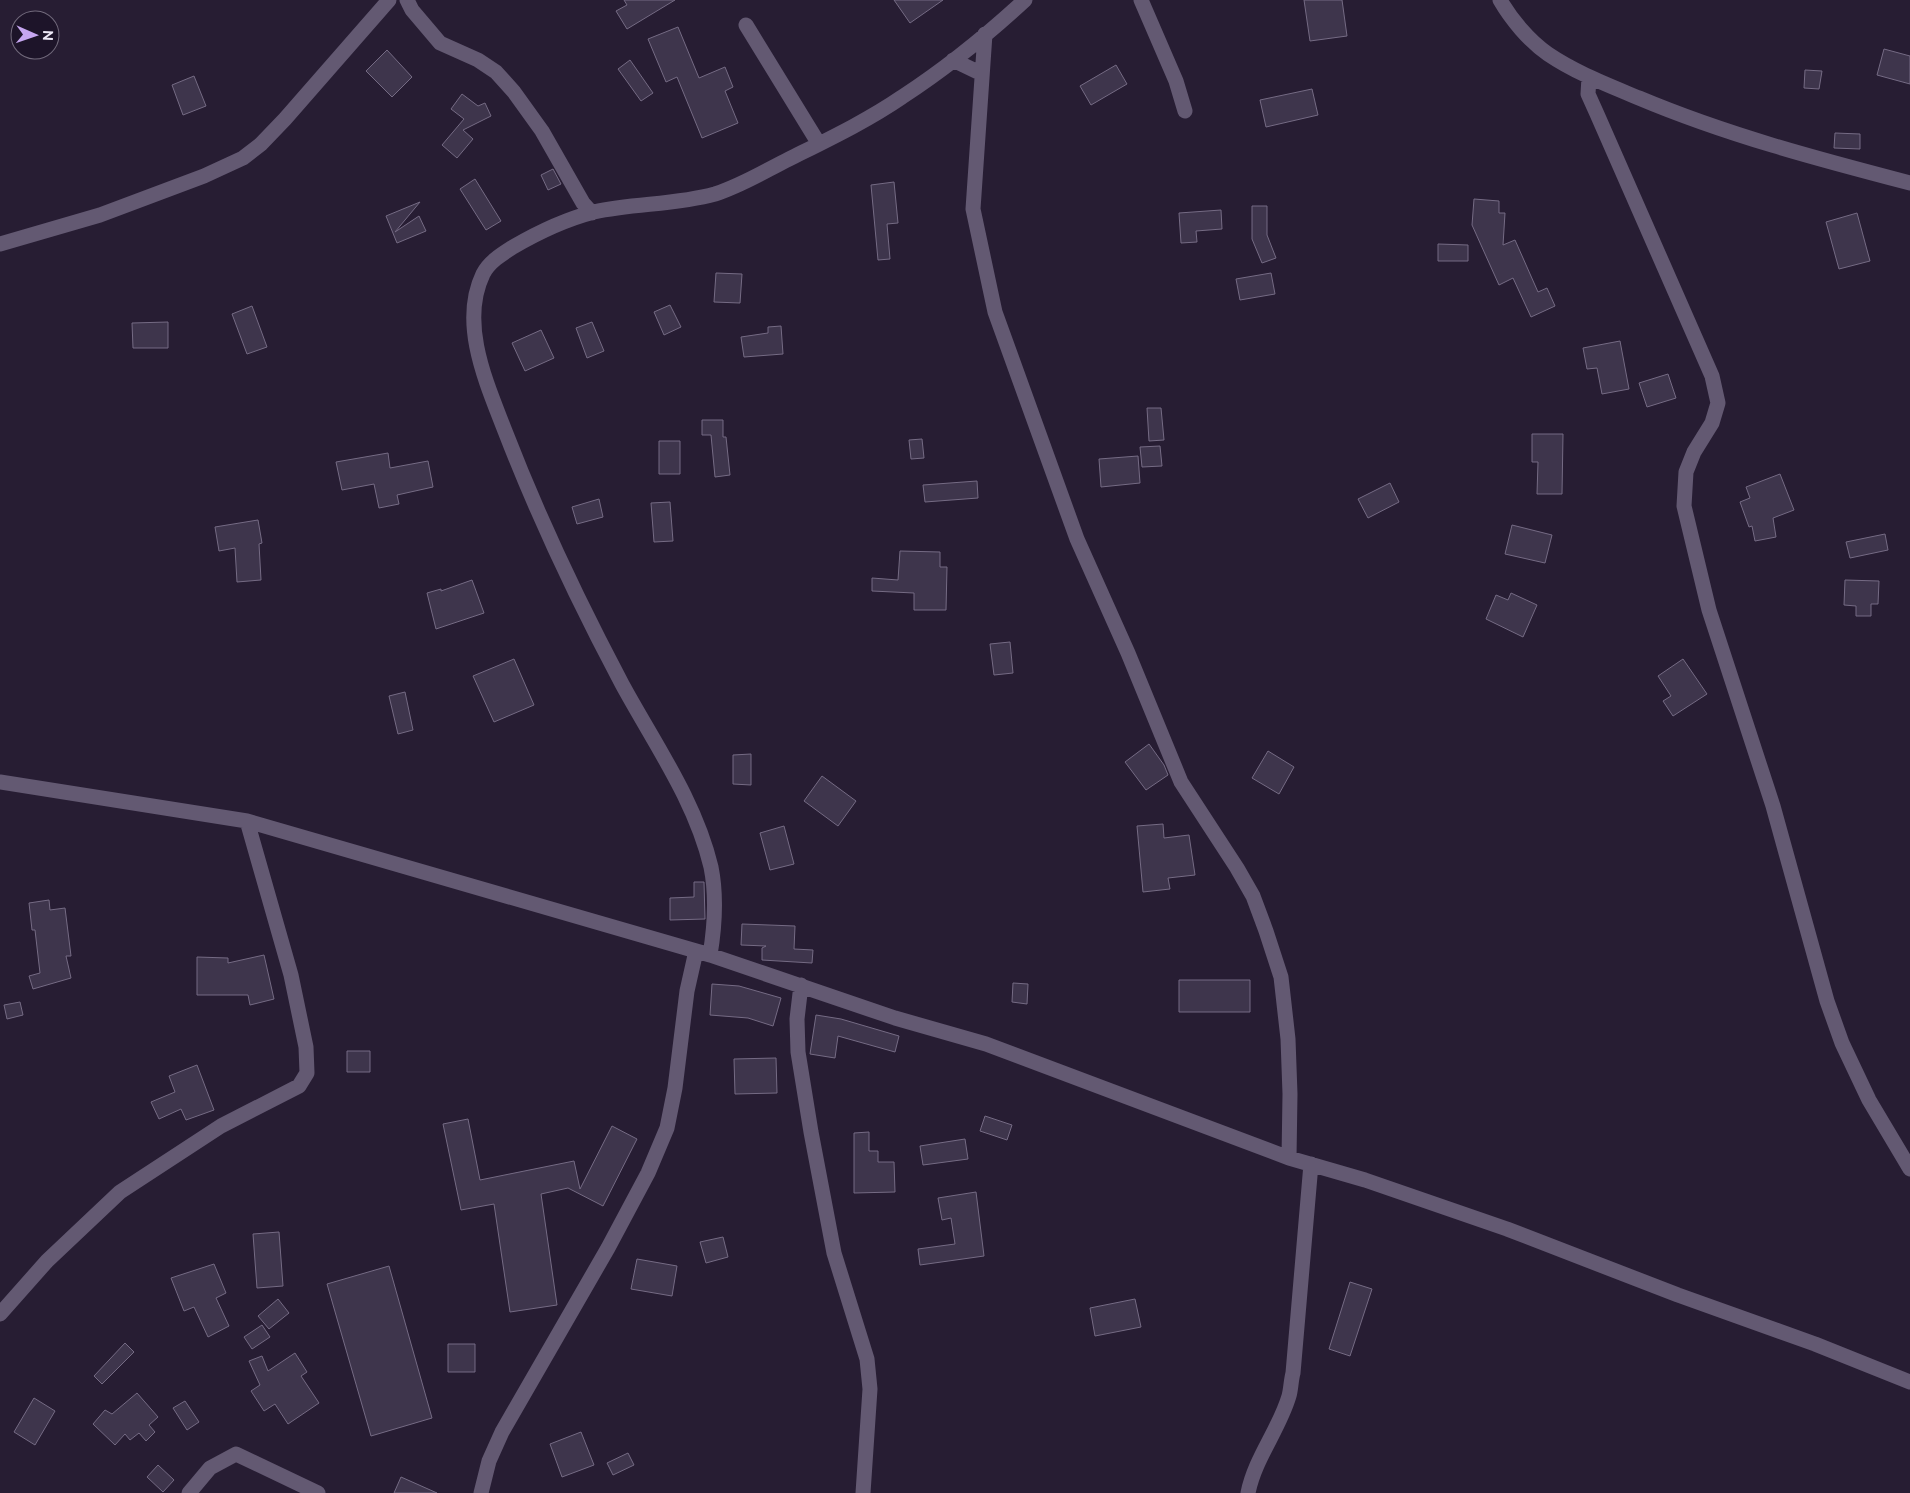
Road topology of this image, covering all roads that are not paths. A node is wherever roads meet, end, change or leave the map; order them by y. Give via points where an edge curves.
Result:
1 (389, 0) edge
2 (407, 0) edge
3 (1025, 0) edge
4 (1141, 0) edge
5 (1500, 0) edge
6 (746, 25) dead end
7 (985, 34) junction
8 (953, 60) junction
9 (982, 74) junction
10 (1588, 77) junction
11 (1185, 111) dead end
12 (819, 144) junction
13 (1910, 183) edge
14 (592, 212) junction
15 (0, 244) edge
16 (0, 782) edge
17 (247, 821) junction
18 (703, 953) junction
19 (801, 985) junction
20 (1289, 1158) junction
21 (1311, 1164) junction
22 (1910, 1169) edge
23 (0, 1314) edge
24 (1910, 1382) edge
25 (189, 1493) edge
26 (318, 1493) edge
27 (480, 1493) edge
28 (863, 1493) edge
29 (1248, 1493) edge

1 - 15 street via 285,119 243,158 100,215
2 - 14 street via 440,43 490,68 514,92 542,131 583,203
3 - 7 street
4 - 11 street via 1176,81
5 - 10 street via 1510,16 1546,53
6 - 12 street
7 - 8 street
7 - 9 street
8 - 9 street
8 - 12 street via 901,98
9 - 20 street via 973,209 994,312 1077,538 1181,782 1253,896 1266,931 1281,977 1288,1039
10 - 13 street via 1679,114 1784,150
10 - 22 street via 1588,94 1712,376 1718,402 1712,423 1686,472 1684,506 1709,610 1773,806 1842,1043 1869,1100
12 - 14 street via 719,192 690,200
14 - 18 street via 521,243 498,256 485,270 476,306 477,349 544,528 575,596 682,791 701,834 711,868 715,899 715,925
16 - 17 street
17 - 18 street
17 - 23 street via 291,974 306,1047 307,1073 299,1086 221,1126 120,1192 47,1261
18 - 19 street
18 - 27 street via 687,990 667,1128 648,1173 608,1248 502,1432
19 - 20 street via 895,1018 986,1044
19 - 28 street via 798,1052 811,1132 834,1253 867,1359 870,1388
20 - 21 street
21 - 24 street via 1507,1228
21 - 29 street via 1289,1396 1261,1455
25 - 26 street via 210,1468 236,1454

